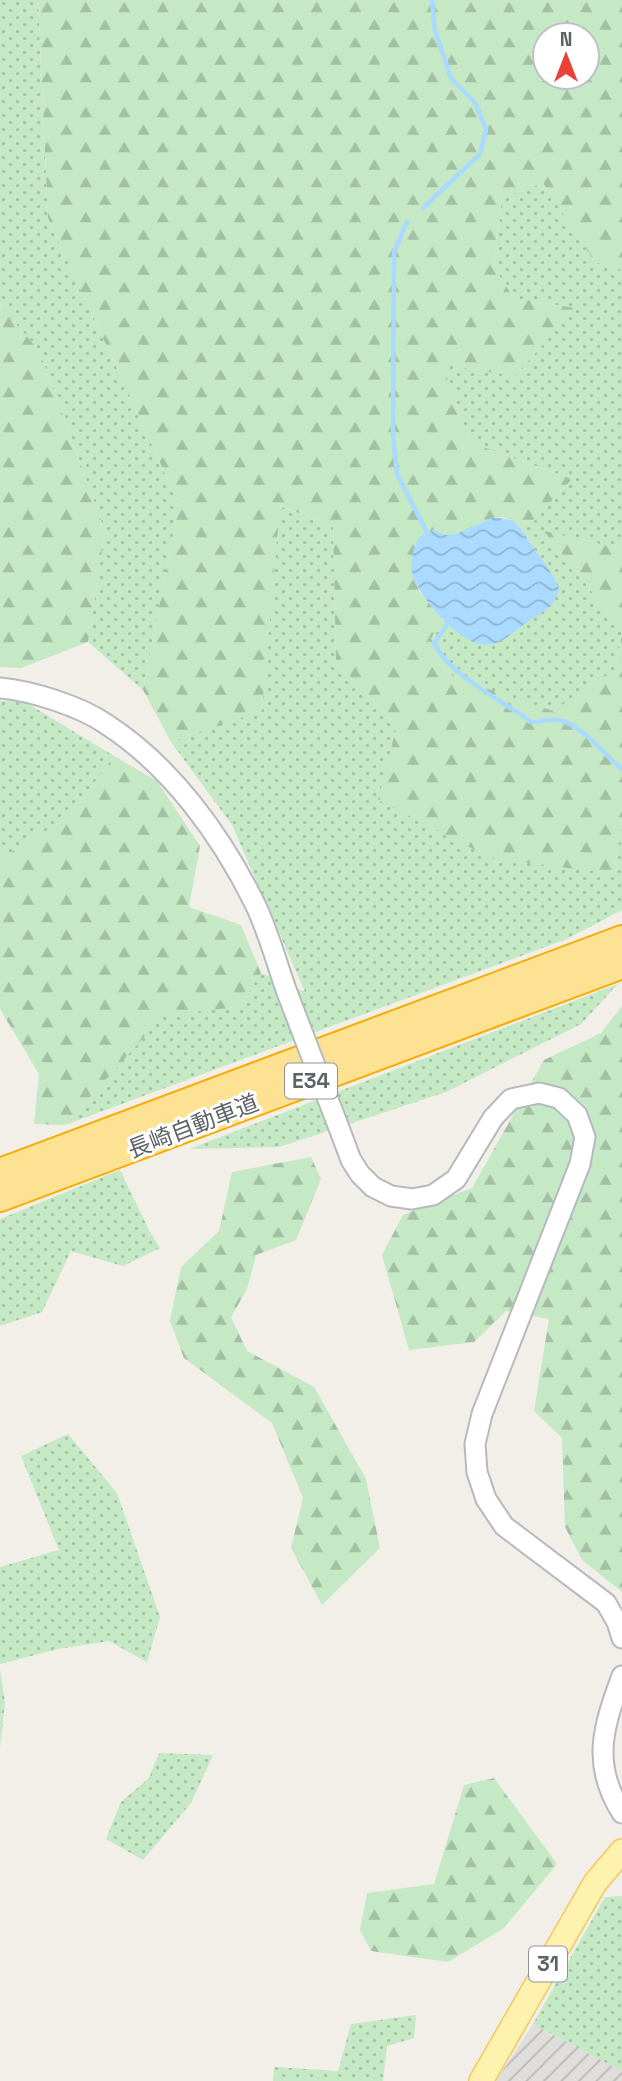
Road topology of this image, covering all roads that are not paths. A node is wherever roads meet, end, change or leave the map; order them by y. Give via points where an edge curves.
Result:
1 (0, 688) edge
2 (622, 939) edge
3 (622, 965) edge
4 (0, 1172) edge
5 (0, 1198) edge
6 (622, 1638) edge
7 (622, 1676) edge
8 (622, 1813) edge
9 (622, 1851) edge
10 (481, 2081) edge

1 - 6 street, bridge via 55,700 104,722 141,750 182,792 222,845 256,905 351,1160 373,1187 412,1199 433,1195 456,1179 493,1118 511,1099 539,1093 559,1098 577,1115 585,1137 580,1164 482,1414 475,1444 477,1472 486,1499 504,1526 606,1604
2 - 4 highway, 長崎自動車道 / E34
3 - 5 highway, 長崎自動車道 / E34
7 - 8 street via 603,1739 604,1774
9 - 10 main road, 31 via 595,1883

